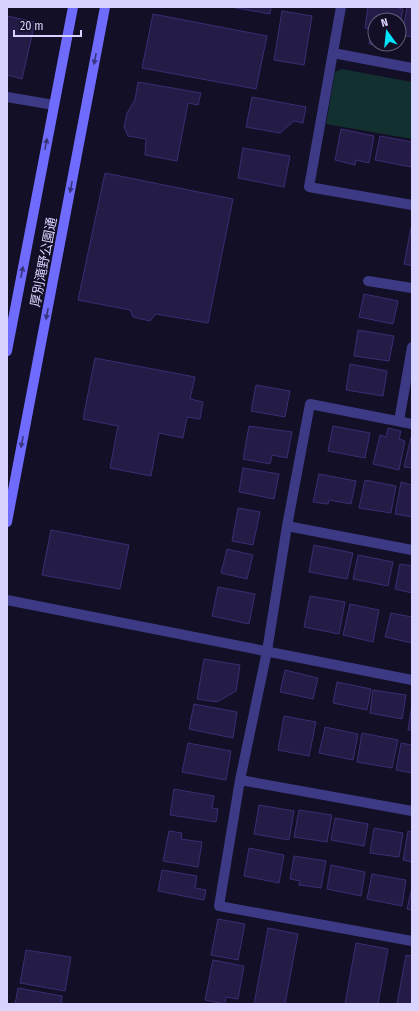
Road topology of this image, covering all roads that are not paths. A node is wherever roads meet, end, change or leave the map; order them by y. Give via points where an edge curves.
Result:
1 (73, 7) edge
2 (105, 7) edge
3 (342, 7) edge
4 (333, 53) junction
5 (412, 68) edge
6 (7, 97) edge
7 (54, 105) junction
8 (412, 205) edge
9 (368, 280) dead end
10 (412, 288) edge
11 (412, 347) edge
12 (7, 351) edge
13 (399, 422) junction
14 (412, 424) edge
15 (7, 522) edge
16 (287, 526) junction
17 (412, 550) edge
18 (7, 600) edge
19 (268, 651) junction
20 (412, 680) edge
21 (240, 780) junction
22 (412, 811) edge
23 (412, 941) edge

1 - 7 main road, 厚別滝野公園通
2 -> 15 main road, 厚別滝野公園通
3 - 4 street
4 - 5 street
4 - 8 street via 309,187
6 - 7 street
12 -> 7 main road, 厚別滝野公園通
9 - 10 street
11 - 13 street
13 - 14 street
13 - 16 street via 310,404
16 - 17 street
16 - 19 street
18 - 19 street
19 - 20 street
19 - 21 street
21 - 22 street
21 - 23 street via 219,906

